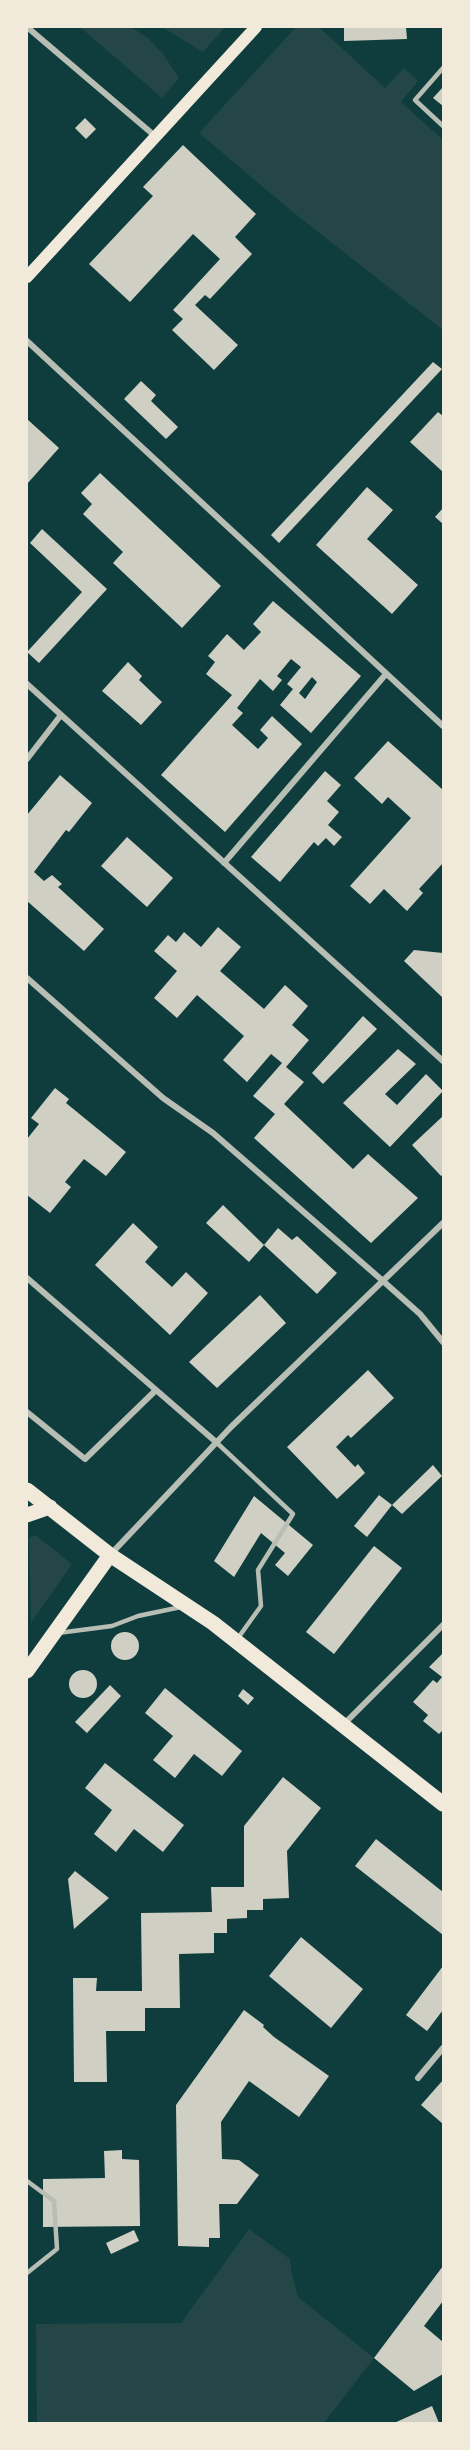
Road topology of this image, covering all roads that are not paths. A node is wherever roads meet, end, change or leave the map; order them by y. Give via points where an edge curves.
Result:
1 (27, 27) edge
2 (256, 27) edge
3 (443, 68) edge
4 (443, 126) edge
5 (156, 136) junction
6 (27, 277) edge
7 (27, 341) edge
8 (386, 674) junction
9 (27, 684) edge
10 (61, 715) junction
11 (443, 726) edge
12 (27, 759) edge
13 (224, 863) junction
14 (27, 978) edge
15 (443, 1061) edge
16 (443, 1223) edge
17 (27, 1278) edge
18 (383, 1281) junction
19 (443, 1342) edge
20 (156, 1390) junction
21 (27, 1412) edge
22 (216, 1442) junction
23 (27, 1490) edge
24 (50, 1507) junction
25 (27, 1515) edge
26 (110, 1555) junction
27 (186, 1605) junction
28 (443, 1625) edge
29 (55, 1634) junction
30 (235, 1641) junction
31 (27, 1671) edge
32 (342, 1725) junction
33 (443, 1804) edge
34 (443, 2048) edge
35 (418, 2078) dead end
36 (27, 2181) edge
37 (27, 2273) edge

1 - 5 street
2 - 5 main road
3 - 4 lane via 415,100
5 - 6 main road
7 - 8 street
8 - 11 street
8 - 13 street
9 - 10 street
10 - 12 street
10 - 13 street
13 - 15 street
14 - 18 street via 163,1098 213,1132
16 - 18 street
17 - 20 street
18 - 19 street via 420,1314
18 - 22 street
20 - 21 street via 85,1460
20 - 22 street
22 - 26 street
22 - 30 lane via 292,1514 258,1570 261,1606
23 - 24 main road
24 - 25 main road
24 - 26 main road
26 - 27 main road
26 - 29 main road
27 - 29 lane via 112,1626
27 - 30 main road
28 - 32 street
29 - 31 main road
30 - 32 main road
32 - 33 main road
34 - 35 street
36 - 37 lane via 54,2201 57,2249

